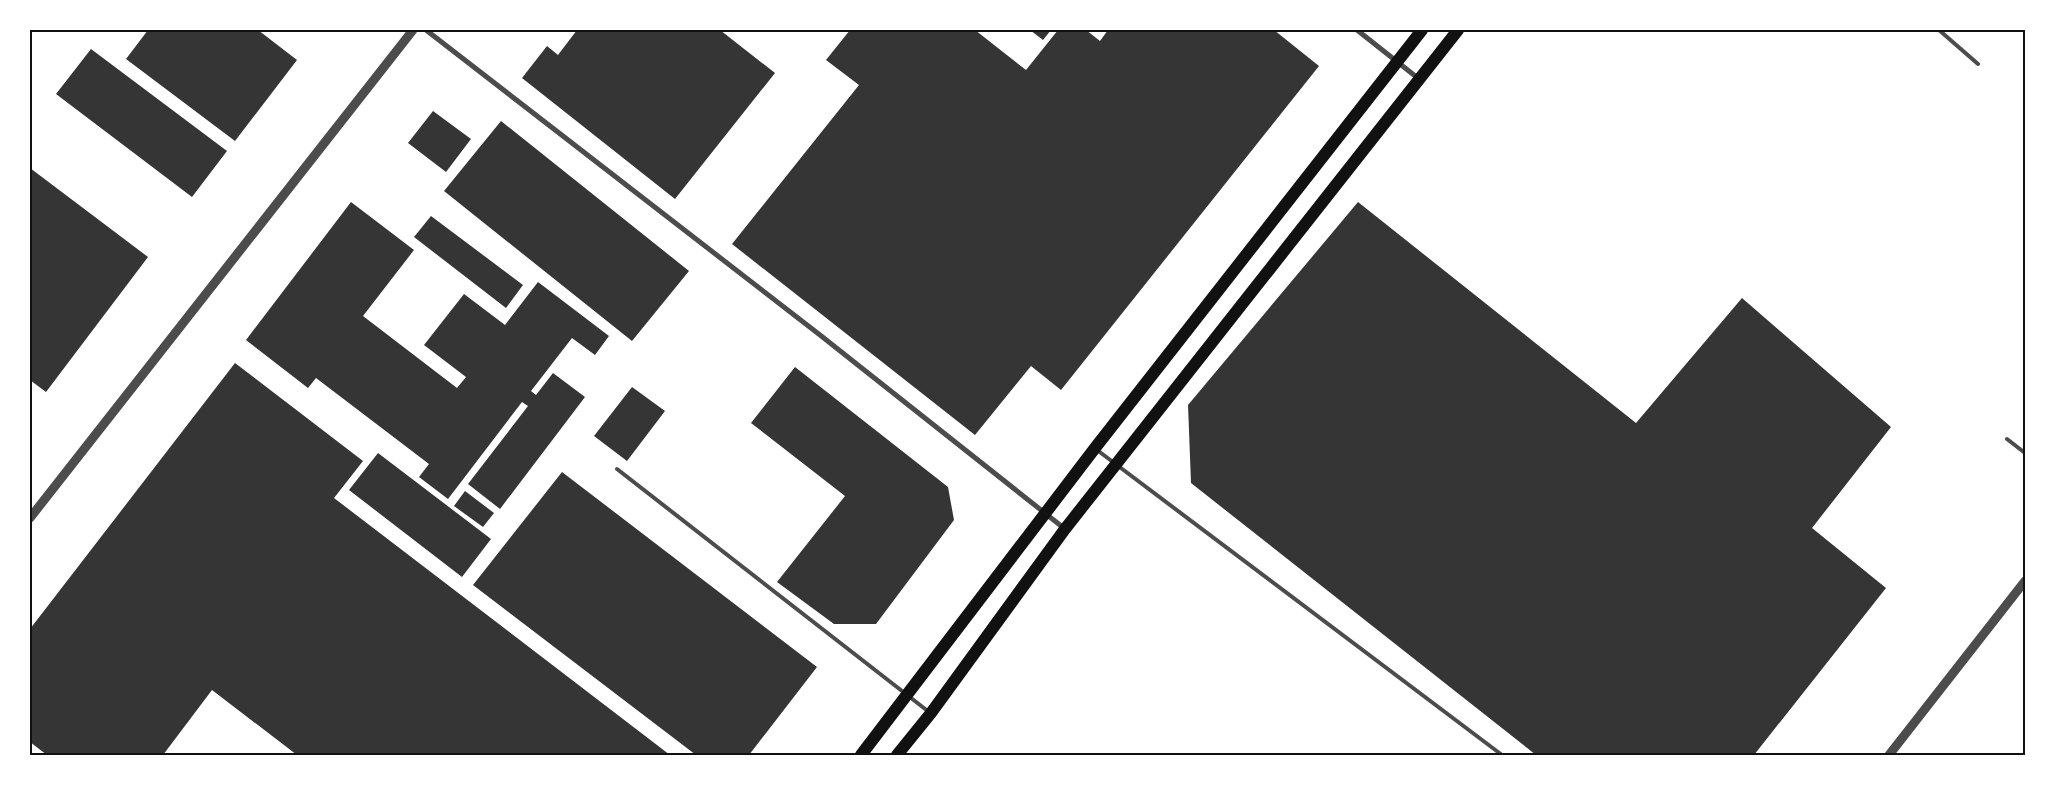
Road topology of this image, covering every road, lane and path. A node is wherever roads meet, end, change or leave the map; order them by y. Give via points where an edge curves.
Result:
1 (413, 30) edge
2 (426, 30) edge
3 (1357, 30) edge
4 (1422, 30) edge
5 (1458, 30) edge
6 (1940, 30) edge
7 (1397, 62) junction
8 (1978, 64) dead end
9 (1419, 79) junction
10 (2007, 439) dead end
11 (1094, 448) junction
12 (2025, 453) edge
13 (1116, 465) junction
14 (617, 469) dead end
15 (1047, 513) junction
16 (30, 518) edge
17 (1065, 529) junction
18 (2025, 581) edge
19 (906, 695) junction
20 (930, 713) junction
21 (861, 755) edge
22 (897, 755) edge
23 (1502, 755) edge
24 (1888, 755) edge

1 - 16 street
2 - 15 street
3 - 7 street
4 - 7 main road
5 - 9 main road
6 - 8 lane
7 - 9 street
7 - 11 main road
9 - 13 main road
10 - 12 lane
11 - 13 lane
11 - 15 main road
13 - 17 main road
13 - 23 lane
14 - 19 lane
15 - 17 street
15 - 19 main road
17 - 20 main road
18 - 24 street
19 - 20 lane
19 - 21 main road
20 - 22 main road

